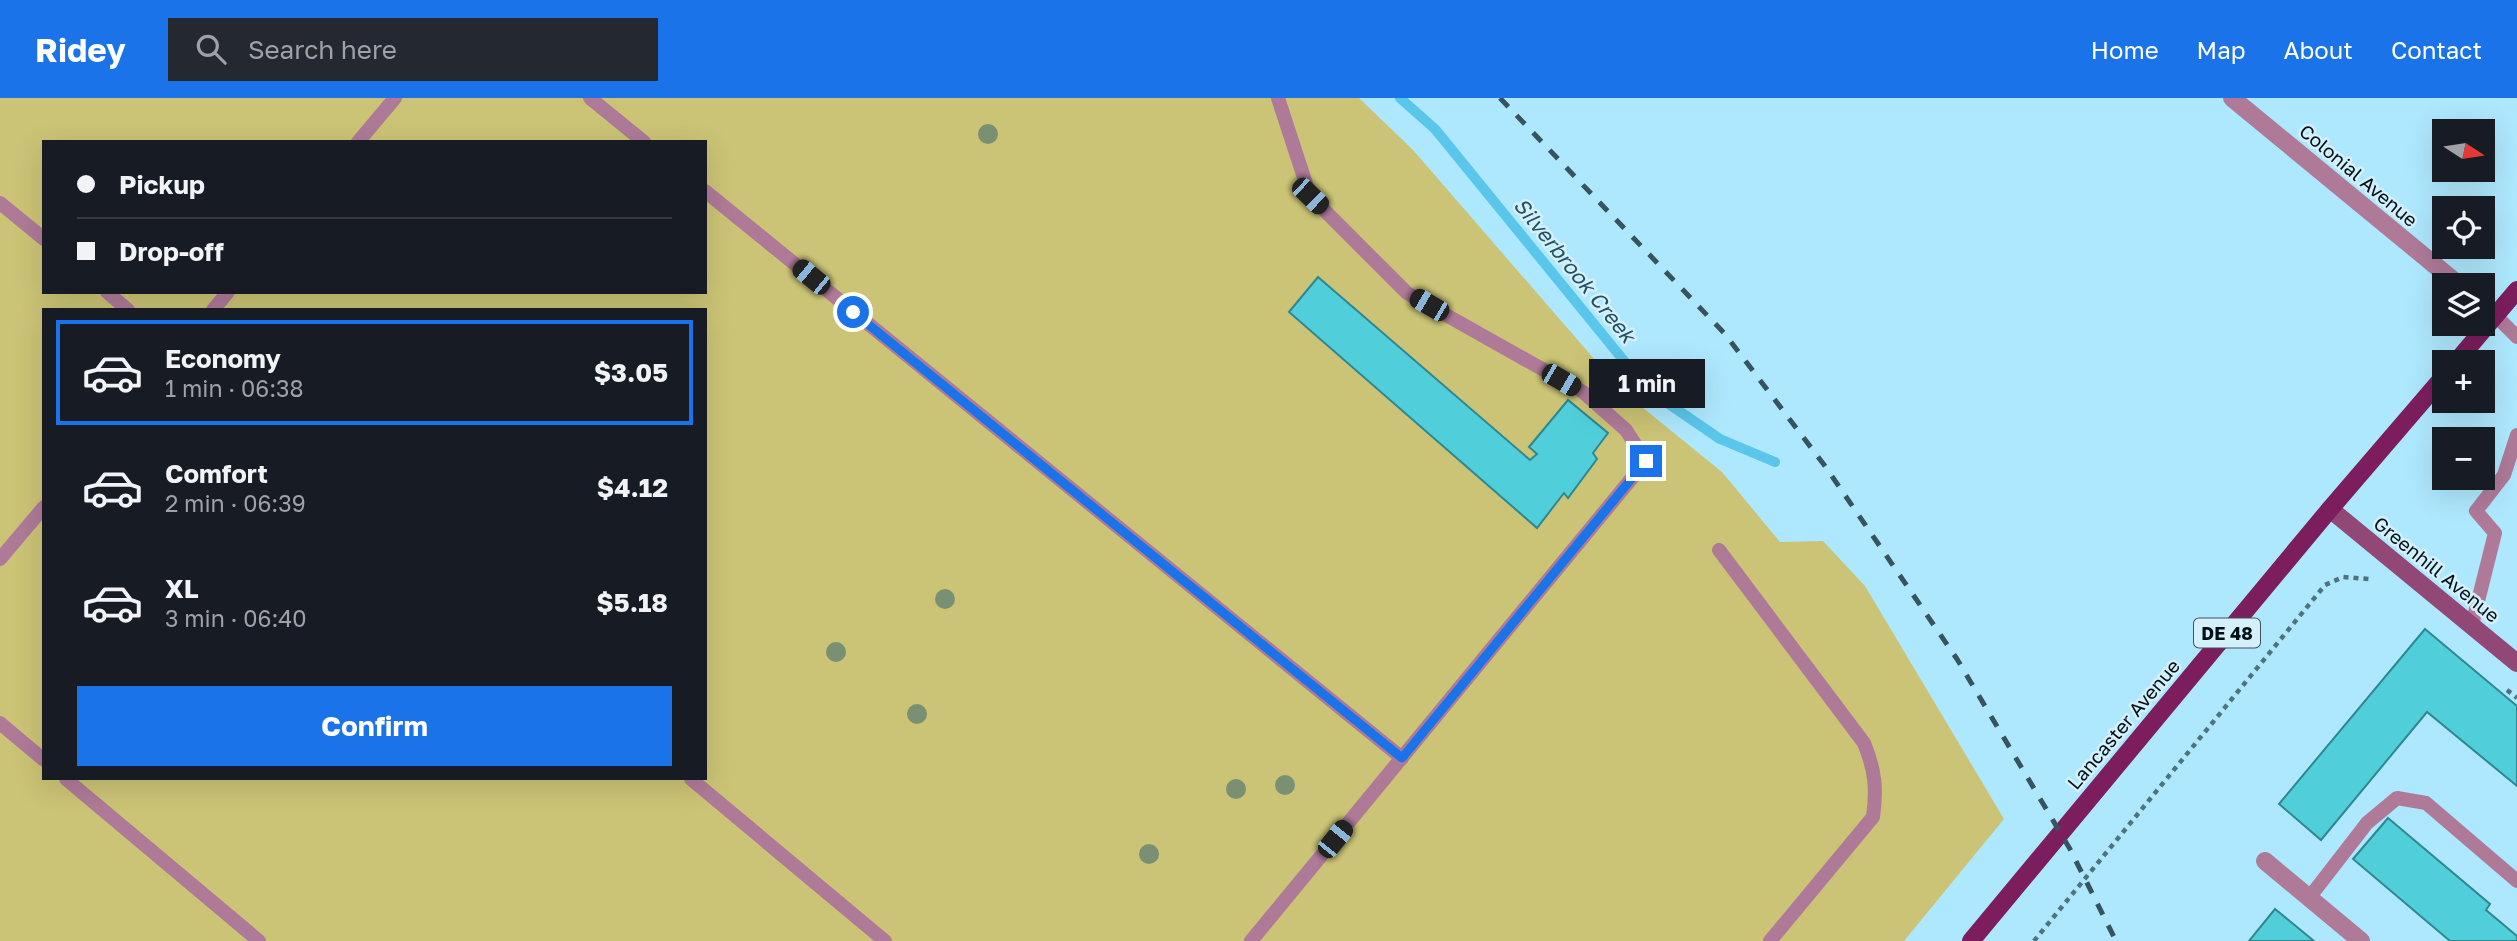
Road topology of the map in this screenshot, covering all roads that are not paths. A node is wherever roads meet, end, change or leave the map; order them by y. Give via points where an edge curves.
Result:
1 (395, 98) edge
2 (590, 98) edge
3 (1278, 98) edge
4 (2232, 98) edge
5 (360, 140) edge
6 (642, 140) edge
7 (707, 193) edge
8 (0, 203) edge
9 (42, 237) edge
10 (2444, 273) edge
11 (2517, 290) edge
12 (109, 294) edge
13 (226, 294) edge
14 (2495, 307) edge
15 (126, 308) edge
16 (214, 308) edge
17 (2495, 316) edge
18 (2517, 337) edge
19 (2432, 390) edge
20 (2517, 435) edge
21 (2330, 509) junction
22 (42, 510) edge
23 (1719, 550) dead end
24 (0, 559) edge
25 (2472, 625) junction
26 (2517, 663) edge
27 (0, 723) edge
28 (42, 758) edge
29 (1402, 758) junction
30 (67, 780) edge
31 (692, 780) edge
32 (2265, 861) dead end
33 (2517, 881) edge
34 (2309, 898) junction
35 (259, 941) edge
36 (885, 941) edge
37 (1251, 941) edge
38 (1770, 941) edge
39 (1971, 941) edge
40 (2361, 941) edge

1 - 5 lane
2 - 6 lane
3 - 29 lane via 1310,196 1339,225 1407,292 1583,392 1626,430 1646,461
4 - 10 street, Colonial Avenue
7 - 29 lane
8 - 9 lane
11 - 14 main road
12 - 15 lane
13 - 16 lane
17 - 18 lane
19 - 21 main road, Lancaster Avenue / DE 48
20 - 25 lane via 2504,475 2476,511 2496,533
21 - 25 street, Greenhill Avenue
21 - 39 main road, Lancaster Avenue / DE 48
22 - 24 lane
23 - 38 lane via 1864,743 1875,770 1872,817
25 - 26 street, Greenhill Avenue
27 - 28 lane
29 - 37 lane
30 - 35 lane
31 - 36 lane
32 - 34 street
33 - 34 lane via 2426,803 2397,798 2367,823
34 - 40 street

